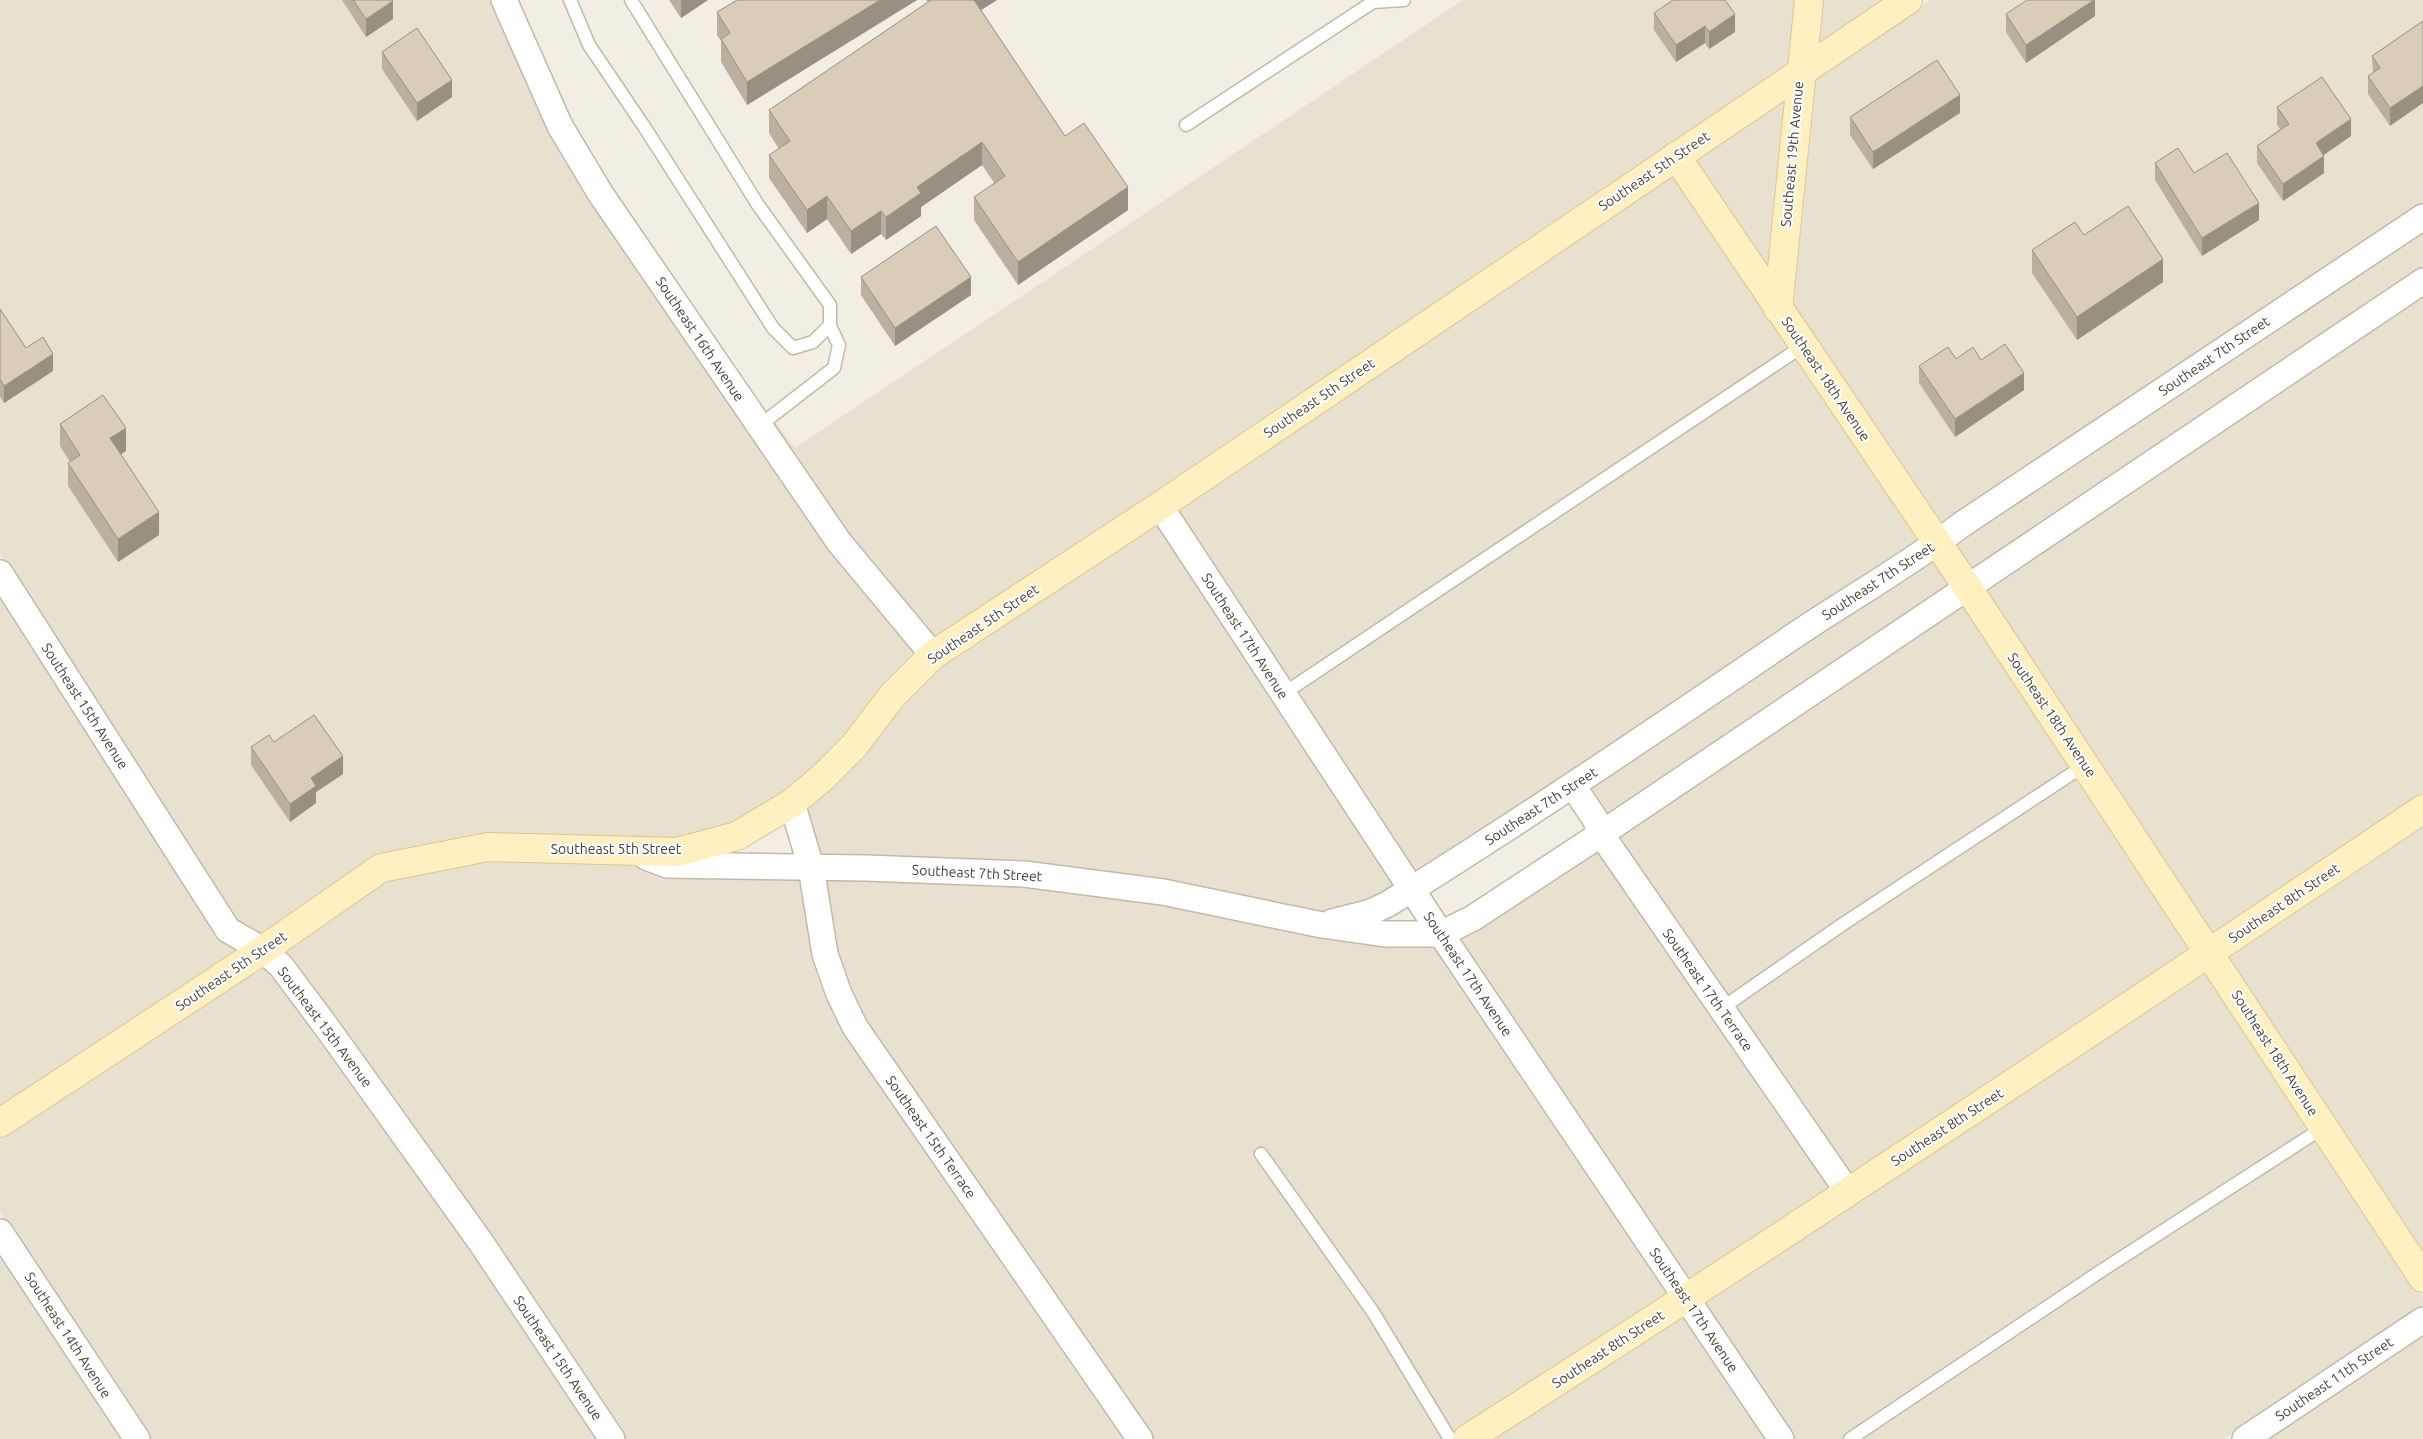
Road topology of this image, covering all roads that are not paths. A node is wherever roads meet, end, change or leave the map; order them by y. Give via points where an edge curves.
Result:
1 (504, 0) edge
2 (570, 0) edge
3 (631, 0) edge
4 (1404, 0) edge
5 (1808, 0) edge
6 (1908, 0) edge
7 (1800, 72) junction
8 (1186, 125) dead end
9 (1676, 156) junction
10 (2423, 217) edge
11 (2423, 281) edge
12 (1778, 309) junction
13 (830, 326) junction
14 (1803, 346) junction
15 (759, 426) junction
16 (1160, 506) junction
17 (1937, 543) junction
18 (0, 573) edge
19 (1968, 588) junction
20 (933, 656) junction
21 (1283, 694) junction
22 (2085, 765) junction
23 (1572, 786) junction
24 (792, 802) junction
25 (2423, 809) edge
26 (1601, 834) junction
27 (630, 851) junction
28 (811, 868) junction
29 (1412, 889) junction
30 (1322, 925) junction
31 (1441, 934) junction
32 (263, 950) junction
33 (2210, 953) junction
34 (1722, 1008) junction
35 (0, 1123) edge
36 (2324, 1127) junction
37 (1261, 1154) dead end
38 (1848, 1192) junction
39 (0, 1232) edge
40 (2423, 1278) edge
41 (1686, 1300) junction
42 (2423, 1320) edge
43 (137, 1439) edge
44 (612, 1439) edge
45 (1140, 1439) edge
46 (1450, 1439) edge
47 (1467, 1439) edge
48 (1781, 1439) edge
49 (1850, 1439) edge
50 (2245, 1439) edge

1 - 15 street, Southeast 16th Avenue via 560,126 600,193
2 - 13 lane via 589,45 773,328 793,348 813,342
3 - 13 lane via 758,205 830,305
4 - 8 lane via 1372,2
5 - 7 street, Southeast 19th Avenue
6 - 7 street, Southeast 5th Street
7 - 9 street, Southeast 5th Street
7 - 12 street, Southeast 19th Avenue
9 - 12 street, Southeast 18th Avenue
9 - 16 street, Southeast 5th Street
10 - 17 street, Southeast 7th Street
11 - 19 street, Southeast 7th Street
12 - 14 street, Southeast 18th Avenue
13 - 15 lane via 839,345 834,368
14 - 17 street, Southeast 18th Avenue
14 - 21 lane
15 - 20 street, Southeast 16th Avenue via 839,542
16 - 20 street, Southeast 5th Street
16 - 21 street, Southeast 17th Avenue
17 - 19 street, Southeast 18th Avenue
17 - 23 street, Southeast 7th Street
18 - 32 street, Southeast 15th Avenue via 228,930
19 - 22 street, Southeast 18th Avenue
19 - 26 street, Southeast 7th Street
20 - 24 street, Southeast 5th Street via 892,696 854,746
21 - 29 street, Southeast 17th Avenue
22 - 33 street, Southeast 18th Avenue
22 - 34 lane
23 - 26 street, Southeast 17th Terrace via 1595,819
23 - 29 street, Southeast 7th Street
24 - 27 street, Southeast 5th Street via 737,836 677,852
24 - 28 street, Southeast 15th Terrace
25 - 33 street, Southeast 8th Street
26 - 31 street, Southeast 7th Street via 1474,918
26 - 34 street, Southeast 17th Terrace
27 - 28 street, Southeast 7th Street via 667,865
27 - 32 street, Southeast 5th Street via 488,847 381,868
28 - 30 street, Southeast 7th Street via 1024,874 1163,892
28 - 45 street, Southeast 15th Terrace via 825,954 855,1027
29 - 30 street, Southeast 7th Street via 1371,912
29 - 31 street, Southeast 17th Avenue
30 - 31 street, Southeast 7th Street via 1385,934
31 - 41 street, Southeast 17th Avenue
32 - 35 street, Southeast 5th Street
32 - 44 street, Southeast 15th Avenue via 281,966 322,1021 482,1244
33 - 36 street, Southeast 18th Avenue
33 - 38 street, Southeast 8th Street
34 - 38 street, Southeast 17th Terrace
36 - 40 street, Southeast 18th Avenue
36 - 49 lane
37 - 46 lane via 1373,1312
38 - 41 street, Southeast 8th Street
39 - 43 street, Southeast 14th Avenue
41 - 47 street, Southeast 8th Street
41 - 48 street, Southeast 17th Avenue
42 - 50 street, Southeast 11th Street

